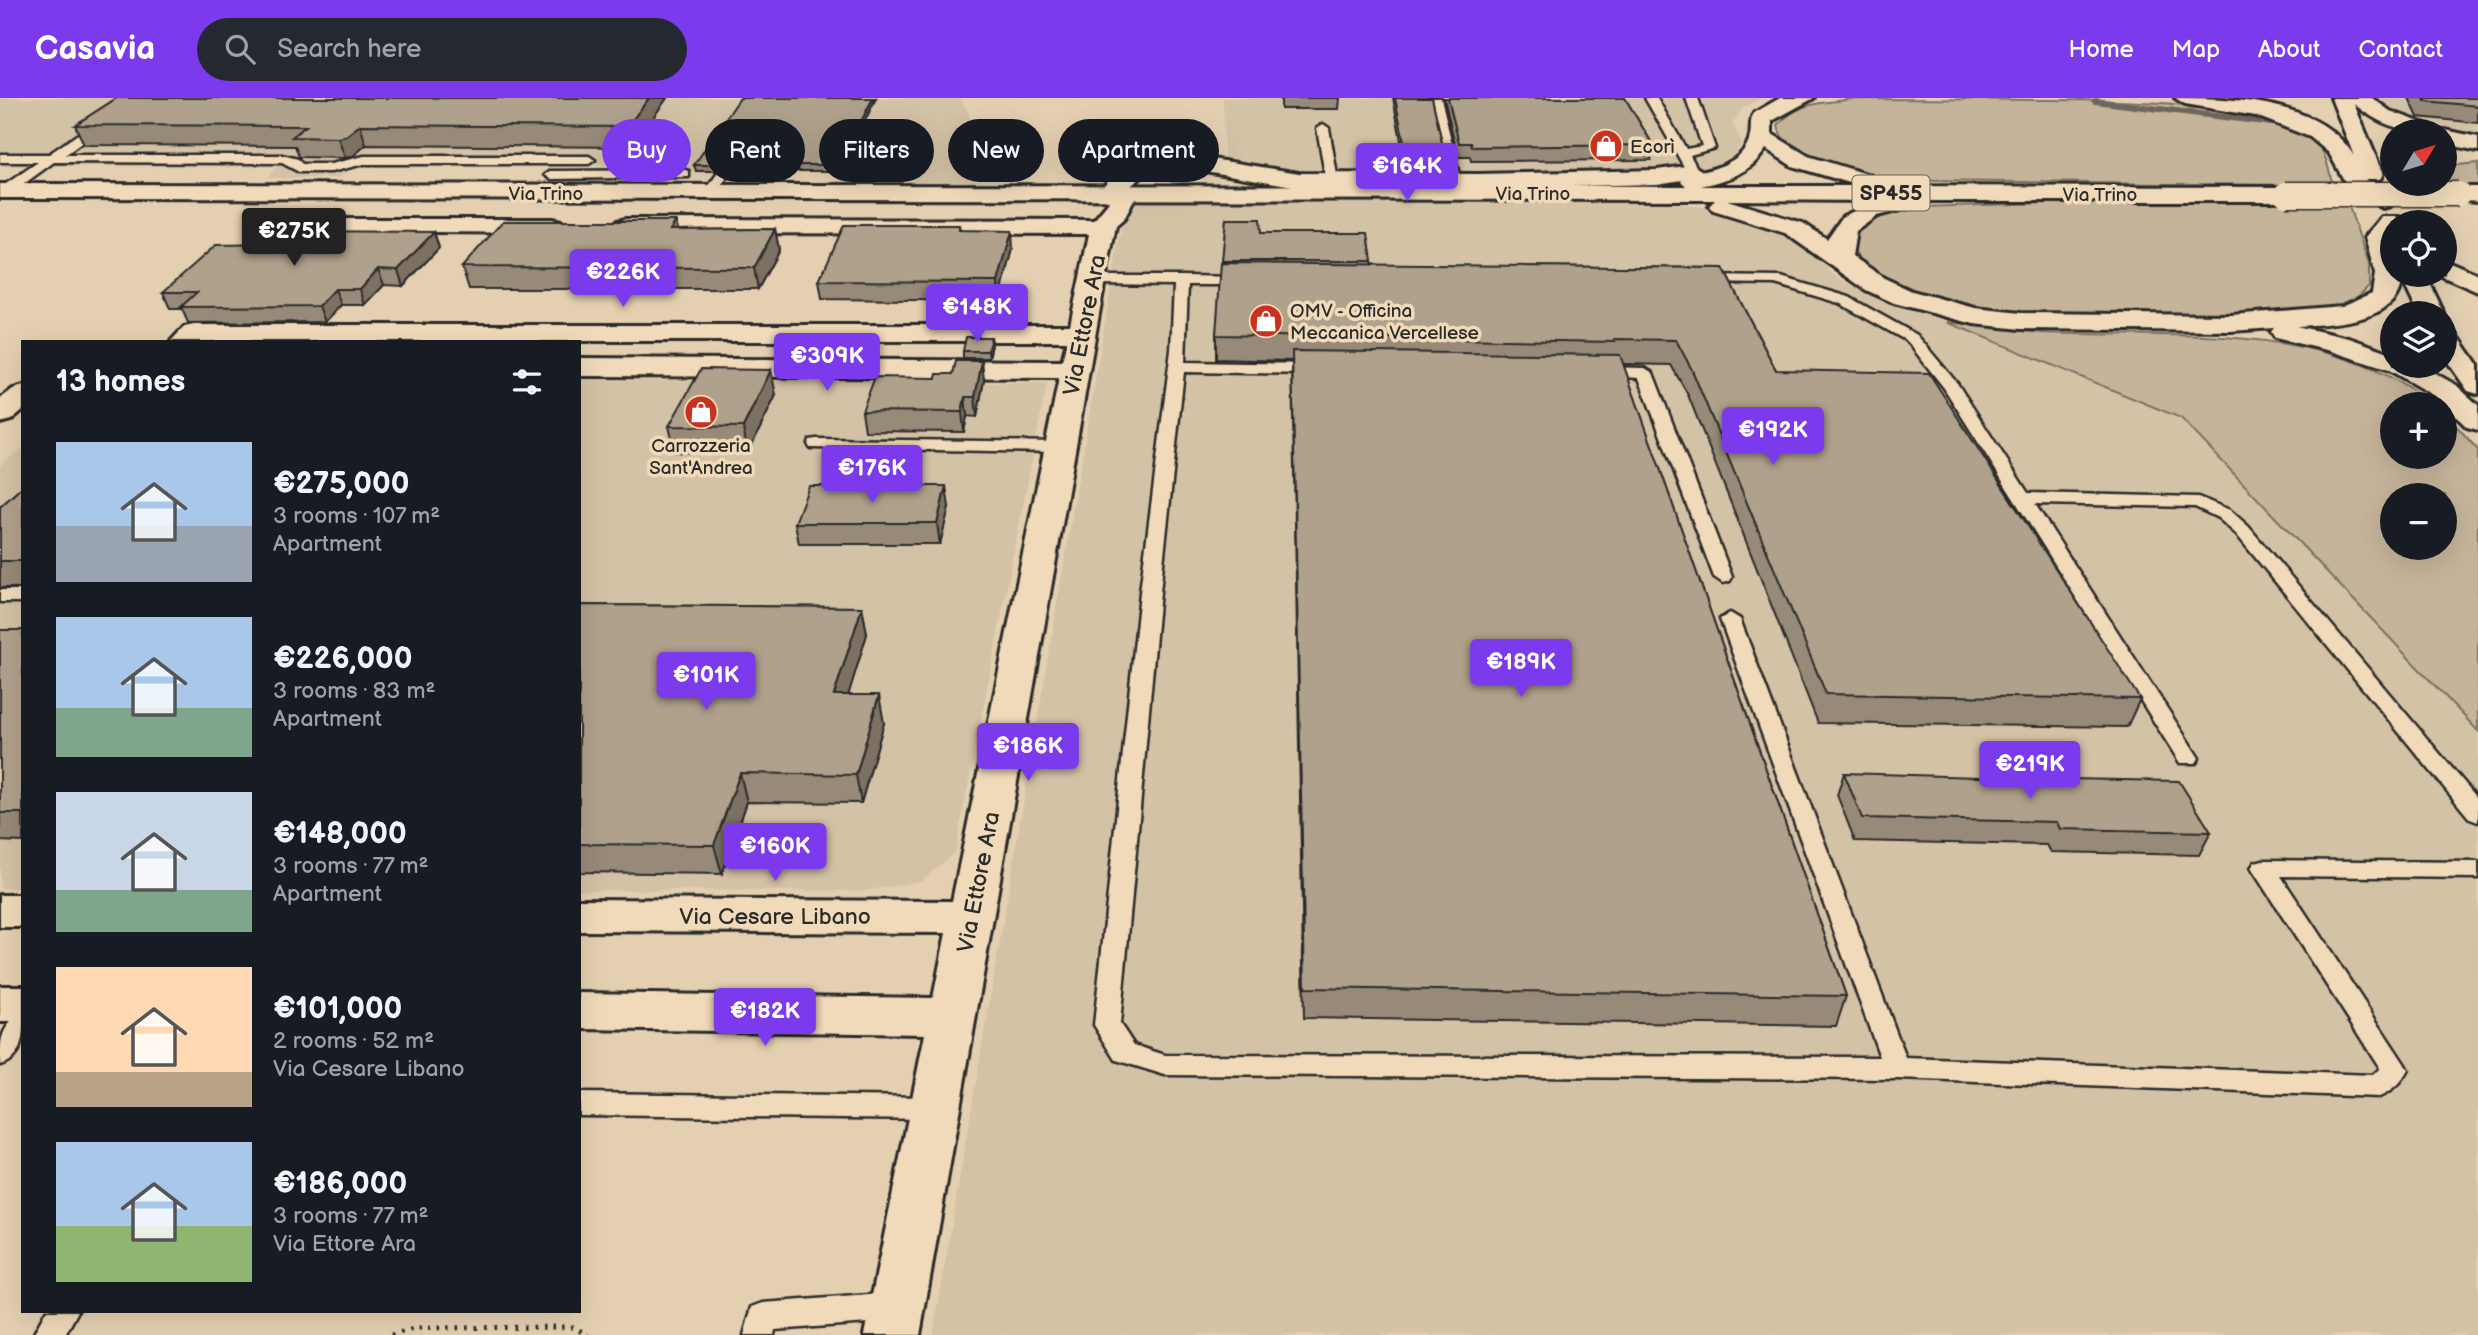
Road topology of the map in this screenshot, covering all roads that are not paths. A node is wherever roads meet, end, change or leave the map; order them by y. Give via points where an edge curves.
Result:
1 (137, 98) edge
2 (1436, 98) edge
3 (1651, 98) edge
4 (1692, 98) edge
5 (1804, 98) edge
6 (2185, 98) edge
7 (2341, 98) edge
8 (2359, 98) edge
9 (2390, 119) edge
10 (1323, 128) dead end
11 (1762, 137) junction
12 (2457, 140) edge
13 (2478, 144) edge
14 (0, 158) edge
15 (52, 158) junction
16 (2478, 158) edge
17 (589, 160) dead end
18 (2457, 160) edge
19 (1687, 162) junction
20 (551, 175) dead end
21 (1332, 181) junction
22 (621, 182) edge
23 (718, 182) edge
24 (605, 184) junction
25 (1452, 187) junction
26 (2, 191) edge
27 (710, 193) junction
28 (2060, 194) junction
29 (2468, 194) edge
30 (2390, 210) edge
31 (2391, 210) edge
32 (1106, 214) junction
33 (323, 226) dead end
34 (573, 226) edge
35 (601, 226) edge
36 (2380, 230) edge
37 (2380, 249) edge
38 (1839, 257) junction
39 (2457, 274) edge
40 (1092, 280) junction
41 (1181, 280) junction
42 (1265, 281) edge
43 (1688, 281) edge
44 (2478, 284) edge
45 (2388, 287) edge
46 (2231, 323) junction
47 (564, 337) edge
48 (187, 340) edge
49 (1078, 352) junction
50 (2457, 355) edge
51 (2380, 358) edge
52 (581, 367) edge
53 (1177, 367) junction
54 (1328, 369) edge
55 (1576, 372) edge
56 (2423, 378) edge
57 (2478, 386) edge
58 (21, 397) edge
59 (0, 414) edge
60 (2478, 422) edge
61 (816, 444) dead end
62 (1060, 447) junction
63 (2023, 498) junction
64 (1723, 577) dead end
65 (0, 596) edge
66 (21, 596) edge
67 (1730, 619) dead end
68 (2188, 758) dead end
69 (2478, 814) edge
70 (2478, 870) edge
71 (0, 911) edge
72 (21, 911) edge
73 (581, 915) edge
74 (971, 917) junction
75 (0, 1004) edge
76 (21, 1004) edge
77 (581, 1011) edge
78 (952, 1016) junction
79 (21, 1028) edge
80 (0, 1055) edge
81 (1897, 1069) junction
82 (581, 1104) edge
83 (935, 1108) junction
84 (62, 1313) edge
85 (895, 1321) edge
86 (48, 1335) edge
87 (759, 1335) edge

1 - 15 lane
2 - 25 lane
3 - 19 lane
4 - 19 lane via 1709,148
5 - 11 main road via 1785,103 1762,118
6 - 30 main road via 2247,107 2298,123 2329,140 2346,158 2357,184
7 - 31 main road
8 - 9 main road
10 - 21 lane
11 - 25 main road via 1748,161 1696,180
11 - 28 main road via 1800,161 1851,177
12 - 13 main road
14 - 15 lane
15 - 17 lane via 282,159 299,168 331,168 364,160
15 - 26 lane
16 - 18 main road
19 - 25 main road via 1657,177
20 - 24 lane
21 - 25 main road
21 - 32 main road via 1255,174 1184,160 1155,161 1120,178
22 - 24 lane
23 - 27 lane
24 - 26 main road, Via Trino / SP455
24 - 27 main road, Via Trino / SP455
25 - 28 main road, Via Trino / SP455
25 - 32 main road, Via Trino / SP455
25 - 38 main road via 1525,200 1671,200 1717,205 1794,228
27 - 32 main road, Via Trino / SP455
28 - 29 main road, Via Trino / SP455, bridge
28 - 38 main road via 1893,204 1849,224 1839,240
32 - 35 main road
32 - 40 main road, Via Ettore Ara
33 - 34 main road
36 - 37 main road via 2376,237
38 - 46 main road via 1884,288 1932,307 1974,316 2021,321
39 - 44 main road
40 - 41 lane
40 - 49 main road, Via Ettore Ara
41 - 42 lane
41 - 53 lane
43 - 63 lane via 1776,280 1805,287 1844,300 1912,338 1951,386
45 - 46 main road via 2382,298 2367,307 2318,319
46 - 51 main road via 2339,344
47 - 48 main road via 194,333
47 - 49 main road
49 - 52 main road via 766,375
49 - 62 main road, Via Ettore Ara
50 - 57 main road
53 - 54 lane
53 - 81 lane via 1107,1025 1125,1053 1165,1065
55 - 64 lane via 1645,373
56 - 60 main road via 2446,391
58 - 59 main road
61 - 62 lane
62 - 74 main road, Via Ettore Ara
63 - 68 lane
63 - 69 lane via 2198,502 2224,514
65 - 66 lane
67 - 81 lane
70 - 81 lane via 2263,868 2395,1070 2379,1086
71 - 72 main road
73 - 74 main road, Via Cesare Libano
74 - 78 main road, Via Ettore Ara
75 - 76 main road
77 - 78 main road
78 - 83 main road, Via Ettore Ara
79 - 80 lane
82 - 83 lane
83 - 85 main road, Via Ettore Ara
84 - 86 lane
85 - 87 lane via 763,1317

